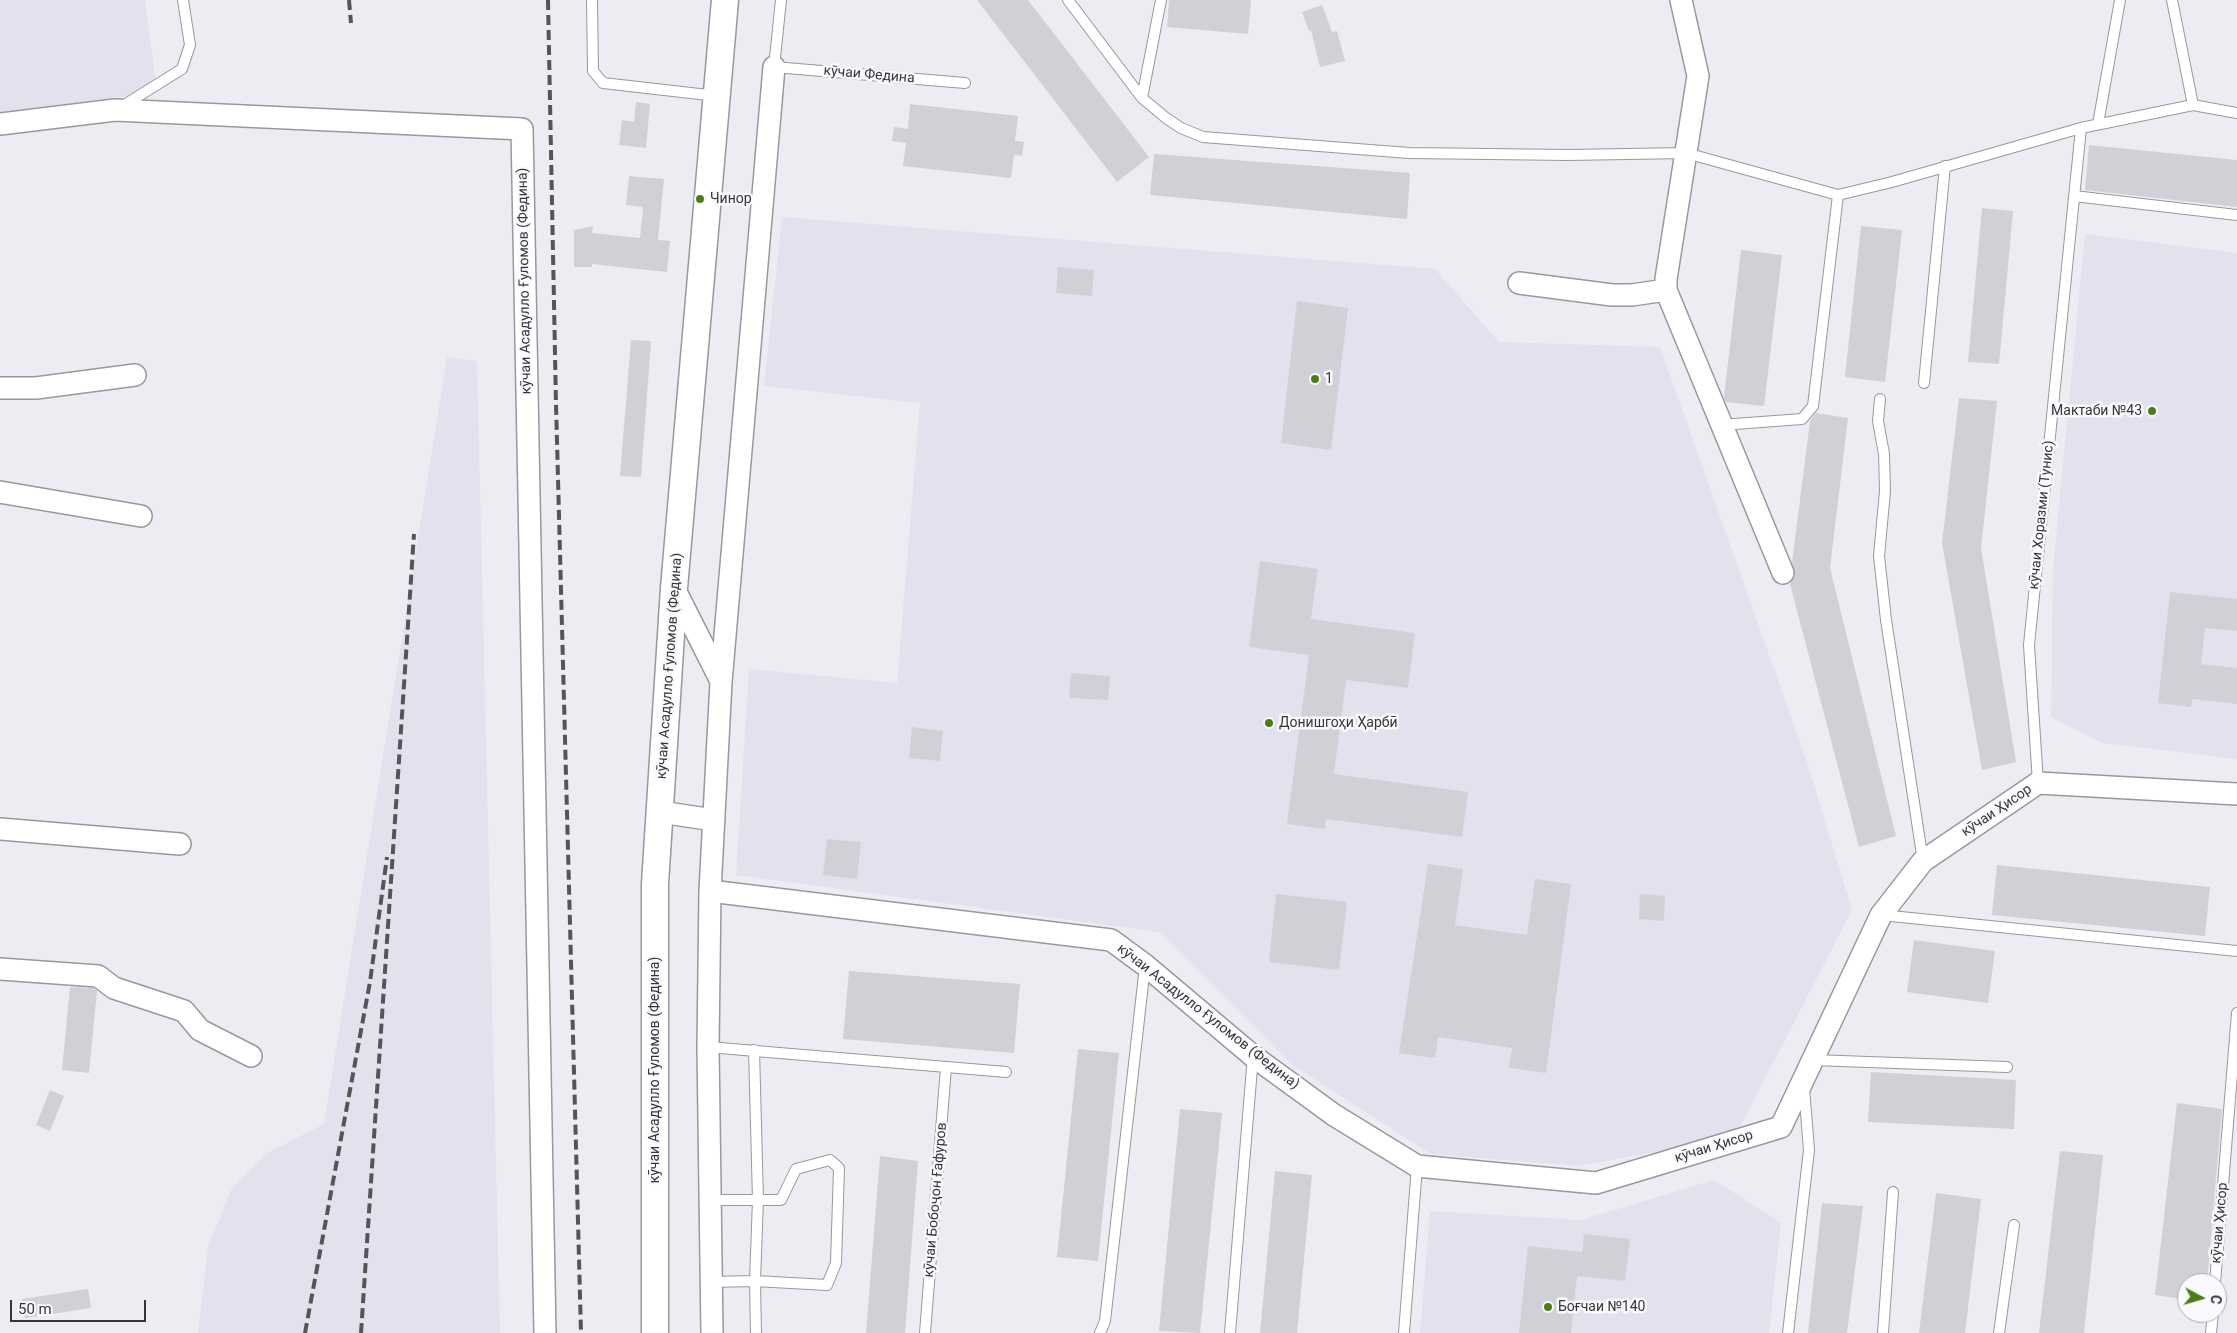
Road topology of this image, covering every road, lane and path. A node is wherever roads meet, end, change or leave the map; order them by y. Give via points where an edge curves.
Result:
1 (183, 0) edge
2 (592, 0) edge
3 (725, 0) edge
4 (781, 0) edge
5 (1068, 0) edge
6 (1161, 0) edge
7 (1681, 0) edge
8 (2120, 0) edge
9 (2172, 0) edge
10 (774, 67) junction
11 (965, 83) dead end
12 (717, 96) junction
13 (1142, 98) junction
14 (2193, 106) junction
15 (116, 110) junction
16 (2237, 113) edge
17 (0, 124) edge
18 (2098, 124) junction
19 (2081, 128) junction
20 (1686, 153) junction
21 (1945, 166) junction
22 (1838, 195) junction
23 (2074, 196) junction
24 (2237, 215) edge
25 (1519, 283) dead end
26 (1666, 290) junction
27 (134, 374) dead end
28 (1924, 383) dead end
29 (0, 388) edge
30 (1880, 400) dead end
31 (1721, 425) junction
32 (0, 492) edge
33 (141, 516) dead end
34 (1783, 573) dead end
35 (674, 588) junction
36 (721, 682) junction
37 (2038, 783) junction
38 (2237, 794) edge
39 (660, 812) junction
40 (714, 820) junction
41 (0, 829) edge
42 (180, 844) dead end
43 (1923, 861) junction
44 (710, 891) junction
45 (1881, 915) junction
46 (2237, 951) edge
47 (1145, 964) junction
48 (0, 969) edge
49 (2237, 1013) edge
50 (708, 1046) junction
51 (754, 1050) junction
52 (251, 1056) dead end
53 (1253, 1056) junction
54 (1813, 1060) junction
55 (946, 1066) junction
56 (2007, 1067) dead end
57 (1006, 1072) dead end
58 (1804, 1079) junction
59 (1416, 1166) junction
60 (1893, 1192) dead end
61 (710, 1200) junction
62 (758, 1200) junction
63 (2014, 1225) dead end
64 (2216, 1273) edge
65 (755, 1281) junction
66 (711, 1282) junction
67 (545, 1333) edge
68 (655, 1333) edge
69 (712, 1333) edge
70 (756, 1333) edge
71 (925, 1333) edge
72 (1100, 1333) edge
73 (1230, 1333) edge
74 (1404, 1333) edge
75 (1788, 1333) edge
76 (1883, 1333) edge
77 (1999, 1333) edge

1 - 15 lane via 190,44 182,69
2 - 12 lane via 593,71 603,83
3 - 12 street, кӯчаи Асадулло Ғуломов (Федина)
4 - 10 lane
5 - 13 lane
6 - 13 lane
7 - 20 street via 1698,76
8 - 18 lane
9 - 14 lane
10 - 11 lane, кӯчаи Федина
10 - 36 street
12 - 35 street, кӯчаи Асадулло Ғуломов (Федина)
13 - 20 lane via 1173,123 1203,137 1409,153
14 - 16 lane
14 - 18 lane
15 - 17 street
15 - 67 street, кӯчаи Асадулло Ғуломов (Федина) via 522,129
18 - 19 lane
19 - 21 lane
19 - 23 lane, кӯчаи Хоразми (Тунис)
20 - 22 lane
20 - 26 street
21 - 22 lane
21 - 28 lane
22 - 31 lane via 1814,406 1802,419
23 - 24 lane
23 - 37 lane, кӯчаи Хоразми (Тунис) via 2029,645
25 - 26 street via 1612,295
26 - 31 street
27 - 29 street via 36,388
30 - 43 lane via 1878,421 1884,454 1884,491 1879,556
31 - 34 street
32 - 33 street
35 - 36 street
35 - 39 street, кӯчаи Асадулло Ғуломов (Федина)
36 - 40 street
37 - 38 street, кӯчаи Ҳисор
37 - 43 street, кӯчаи Ҳисор
39 - 40 street
39 - 68 street, кӯчаи Асадулло Ғуломов (Федина) via 655,884
40 - 44 street
41 - 42 street
43 - 45 street, кӯчаи Ҳисор
44 - 47 street, кӯчаи Асадулло Ғуломов (Федина) via 1111,940
44 - 50 street
45 - 46 lane
45 - 54 street, кӯчаи Ҳисор
47 - 53 street, кӯчаи Асадулло Ғуломов (Федина)
47 - 72 lane via 1105,1321
48 - 52 street via 98,976 114,988 184,1010 200,1030
49 - 64 lane, кӯчаи Ҳисор
50 - 51 lane
50 - 61 street
51 - 55 lane
51 - 62 lane
53 - 59 street, кӯчаи Асадулло Ғуломов (Федина) via 1334,1115
53 - 73 lane
54 - 56 lane
54 - 58 street, кӯчаи Ҳисор
55 - 57 lane
55 - 71 lane, кӯчаи Бобоҷон Ғафуров
58 - 59 street, кӯчаи Ҳисор via 1781,1127 1596,1183
58 - 75 lane via 1809,1150
59 - 74 lane
60 - 76 lane
61 - 62 lane
61 - 66 street
62 - 65 lane
62 - 65 lane via 781,1200 796,1169 830,1160 839,1168 836,1263 827,1285
63 - 77 lane
65 - 66 lane
65 - 70 lane
66 - 69 street

